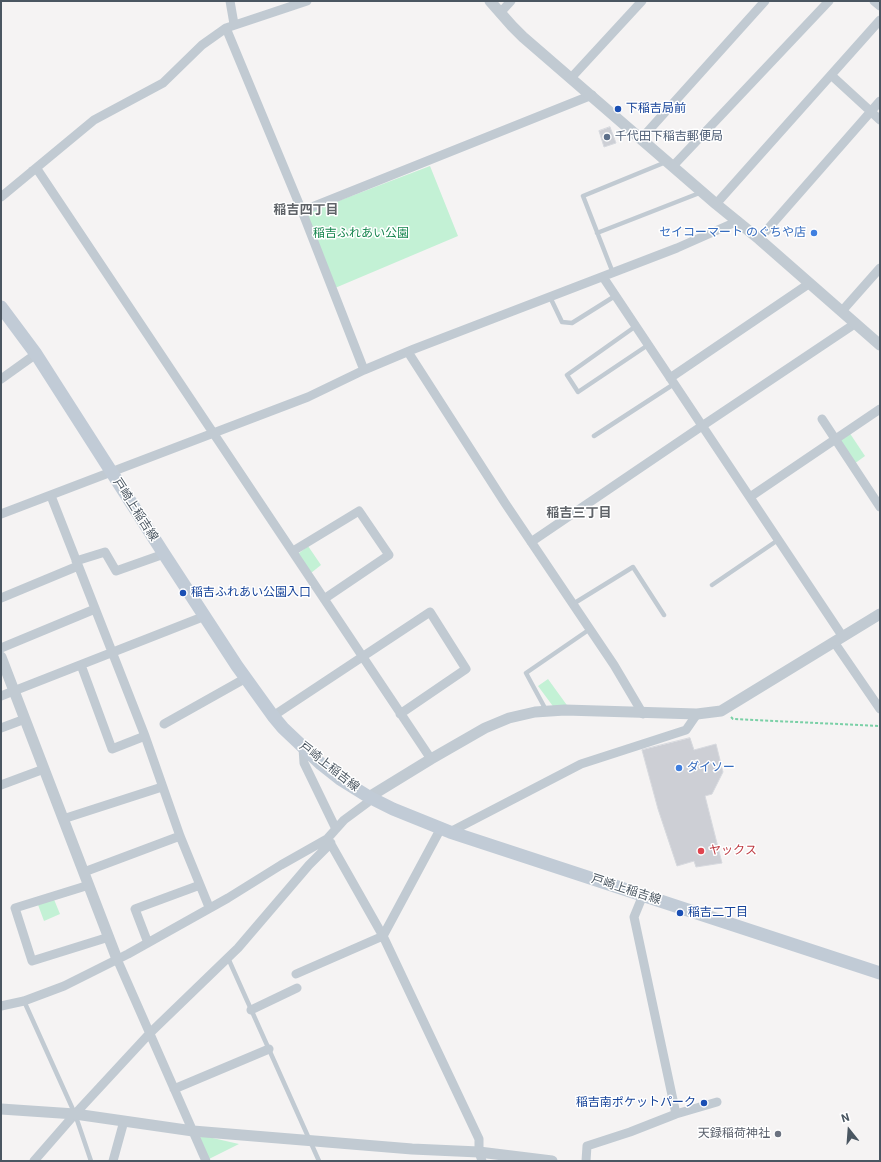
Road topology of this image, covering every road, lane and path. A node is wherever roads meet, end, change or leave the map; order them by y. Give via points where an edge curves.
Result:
1 (230, 1) edge
2 (307, 1) edge
3 (490, 1) edge
4 (511, 1) edge
5 (642, 1) edge
6 (764, 1) edge
7 (828, 1) edge
8 (874, 1) edge
9 (880, 6) edge
10 (500, 13) junction
11 (880, 20) edge
12 (230, 26) junction
13 (831, 76) junction
14 (572, 78) junction
15 (592, 95) junction
16 (880, 101) edge
17 (870, 112) junction
18 (880, 120) edge
19 (641, 139) junction
20 (670, 164) junction
21 (32, 171) junction
22 (702, 192) junction
23 (1, 196) edge
24 (716, 204) junction
25 (302, 211) junction
26 (738, 221) junction
27 (597, 233) junction
28 (759, 239) junction
29 (880, 268) edge
30 (613, 273) junction
31 (602, 277) junction
32 (810, 283) junction
33 (615, 296) junction
34 (550, 297) junction
35 (1, 307) edge
36 (842, 311) junction
37 (856, 323) junction
38 (636, 326) junction
39 (648, 345) junction
40 (880, 345) edge
41 (408, 352) junction
42 (36, 354) junction
43 (364, 370) junction
44 (1, 379) edge
45 (672, 381) junction
46 (880, 409) edge
47 (822, 419) dead end
48 (702, 426) junction
49 (213, 434) junction
50 (594, 436) dead end
51 (835, 439) junction
52 (111, 472) junction
53 (51, 496) junction
54 (750, 497) junction
55 (880, 507) edge
56 (1, 514) edge
57 (778, 540) junction
58 (531, 542) junction
59 (293, 551) junction
60 (164, 554) junction
61 (77, 563) junction
62 (712, 585) dead end
63 (1, 598) edge
64 (324, 599) junction
65 (573, 604) junction
66 (95, 609) junction
67 (880, 614) edge
68 (664, 615) dead end
69 (205, 616) junction
70 (590, 629) junction
71 (838, 639) junction
72 (1, 648) edge
73 (112, 653) junction
74 (362, 656) junction
75 (1, 657) edge
76 (81, 665) junction
77 (246, 678) junction
78 (14, 691) junction
79 (1, 696) edge
80 (880, 709) edge
81 (547, 711) junction
82 (721, 712) junction
83 (400, 714) junction
84 (643, 714) junction
85 (696, 714) junction
86 (273, 716) junction
87 (25, 719) junction
88 (164, 724) dead end
89 (880, 726) edge
90 (1, 728) edge
91 (145, 736) junction
92 (303, 748) junction
93 (431, 759) junction
94 (44, 769) junction
95 (1, 785) edge
96 (162, 787) junction
97 (369, 797) junction
98 (64, 819) junction
99 (336, 829) junction
100 (446, 830) junction
101 (180, 836) junction
102 (329, 841) junction
103 (84, 872) junction
104 (89, 885) junction
105 (200, 885) junction
106 (643, 895) junction
107 (209, 907) junction
108 (383, 936) junction
109 (109, 937) junction
110 (148, 943) junction
111 (228, 958) junction
112 (117, 960) junction
113 (880, 973) edge
114 (296, 974) dead end
115 (297, 988) dead end
116 (24, 1001) junction
117 (1, 1006) edge
118 (251, 1010) junction
119 (150, 1033) junction
120 (269, 1050) junction
121 (174, 1089) junction
122 (717, 1102) dead end
123 (1, 1109) edge
124 (75, 1114) junction
125 (676, 1114) junction
126 (124, 1121) junction
127 (193, 1131) junction
128 (310, 1140) junction
129 (481, 1157) edge
130 (34, 1161) edge
131 (92, 1161) edge
132 (113, 1161) edge
133 (206, 1161) edge
134 (319, 1161) edge
135 (552, 1161) edge
136 (586, 1161) edge

1 - 12 street
2 - 12 street
3 - 10 street
4 - 10 street
5 - 14 street
6 - 19 street
7 - 20 street
8 - 9 street
10 - 14 street
11 - 13 street
12 - 21 street via 202,44 163,83 94,120
12 - 25 street
13 - 17 street
13 - 24 street
14 - 15 street
15 - 19 street
15 - 25 street
16 - 17 street
17 - 18 street
17 - 28 street
19 - 20 street
20 - 22 street
20 - 27 lane via 583,196
21 - 23 street
21 - 49 street via 37,169
22 - 24 street
22 - 27 lane
24 - 26 street
25 - 43 street
26 - 28 street
26 - 30 street
27 - 30 lane
28 - 32 street
29 - 36 street
30 - 31 street
31 - 33 street
31 - 34 street
32 - 36 street
32 - 45 street
33 - 34 lane via 572,323 562,322
33 - 38 street
34 - 41 street
35 - 42 main road, 戸崎上稲吉線
36 - 37 street
37 - 40 street
37 - 48 street
38 - 39 street
38 - 39 lane via 567,374 578,392
39 - 45 street
41 - 43 street
41 - 58 street
42 - 44 street
42 - 52 main road, 戸崎上稲吉線
43 - 49 street via 308,398
45 - 48 street
45 - 50 lane
46 - 51 street
47 - 51 street
48 - 54 street
48 - 58 street
49 - 52 street
49 - 59 street
51 - 54 street
51 - 55 street
52 - 53 street
52 - 60 main road, 戸崎上稲吉線
53 - 56 street
53 - 61 street
54 - 57 street
57 - 62 lane
57 - 71 street
58 - 65 street
59 - 64 street
59 - 64 street via 359,511 390,555
60 - 61 street via 116,571 105,552
60 - 69 main road, 戸崎上稲吉線
61 - 63 street
61 - 66 street
64 - 74 street
65 - 68 lane via 633,566
65 - 70 street
66 - 72 street
66 - 73 street
67 - 71 street
69 - 73 street
69 - 77 main road, 戸崎上稲吉線
70 - 81 lane via 526,673
70 - 84 street
71 - 80 street
71 - 82 street
73 - 76 street
73 - 91 street
74 - 83 street
74 - 83 street via 430,612 466,668
74 - 86 street
75 - 78 street
76 - 78 street
76 - 91 street via 112,749
77 - 86 main road, 戸崎上稲吉線
77 - 88 street
78 - 79 street
78 - 87 street
81 - 84 street
81 - 93 street via 509,718 491,725
82 - 85 street
82 - 89 path via 734,719
83 - 93 street
84 - 85 street
85 - 100 street via 686,730 582,764
86 - 92 main road, 戸崎上稲吉線
87 - 90 street
87 - 94 street
91 - 96 street
92 - 97 main road, 戸崎上稲吉線 via 340,779
92 - 99 street via 304,763
93 - 97 street
94 - 95 street
94 - 98 street
96 - 98 street
96 - 101 street
97 - 99 street via 367,803
97 - 100 main road, 戸崎上稲吉線
98 - 103 street
99 - 102 street
100 - 106 main road, 戸崎上稲吉線
100 - 108 street
101 - 103 street
101 - 105 street
102 - 107 street
102 - 108 street
102 - 111 street
103 - 104 street
104 - 109 street
104 - 109 street via 15,908 32,961
105 - 107 street
105 - 110 street via 136,909
106 - 113 main road, 戸崎上稲吉線
106 - 125 street via 634,917
107 - 110 street
108 - 114 street
108 - 129 street via 479,1139
109 - 112 street
110 - 112 street
111 - 118 lane
111 - 119 street
112 - 116 street via 64,986
112 - 119 street
115 - 118 street
116 - 117 street
116 - 124 lane
118 - 120 lane
119 - 121 street
119 - 124 street
120 - 121 street
120 - 128 lane
121 - 127 street
122 - 125 street
123 - 124 street
124 - 126 street
124 - 130 street
124 - 131 lane
125 - 136 street via 587,1146
126 - 127 street
126 - 132 street
127 - 128 street
127 - 133 street
128 - 129 street
128 - 134 lane
129 - 135 street

